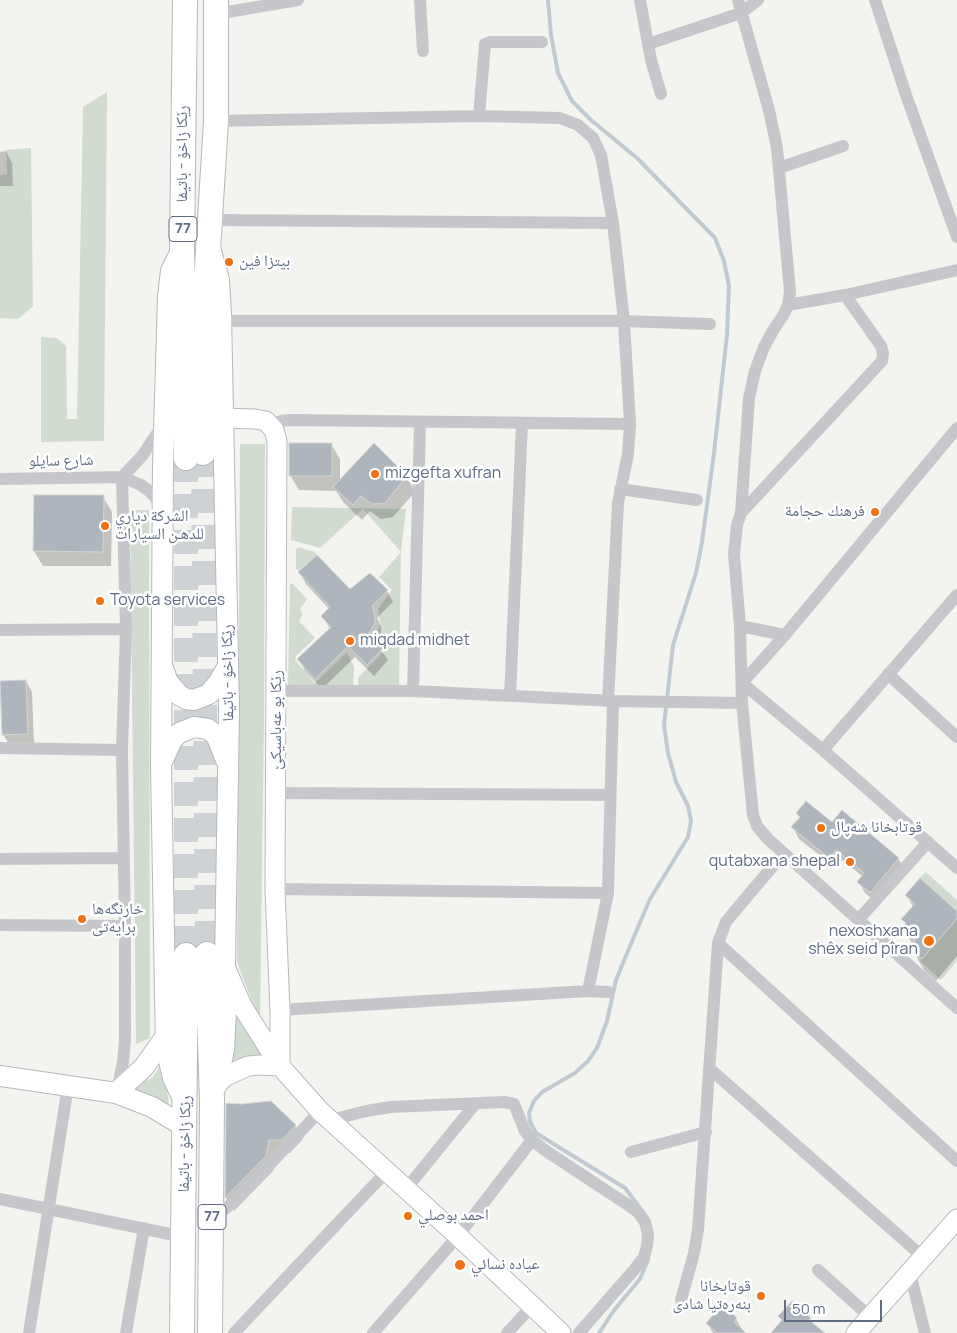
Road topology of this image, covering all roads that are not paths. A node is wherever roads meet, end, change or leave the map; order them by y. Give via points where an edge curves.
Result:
1 (185, 0) edge
2 (298, 0) edge
3 (420, 0) edge
4 (640, 0) edge
5 (738, 0) edge
6 (758, 0) edge
7 (875, 0) edge
8 (216, 7) edge
9 (741, 13) junction
10 (542, 42) dead end
11 (648, 44) junction
12 (423, 51) dead end
13 (661, 94) dead end
14 (479, 116) junction
15 (216, 121) junction
16 (843, 146) dead end
17 (779, 168) junction
18 (210, 220) junction
19 (614, 223) junction
20 (957, 237) edge
21 (209, 244) junction
22 (182, 250) junction
23 (957, 270) edge
24 (845, 295) junction
25 (788, 305) junction
26 (221, 320) junction
27 (624, 321) junction
28 (710, 324) dead end
29 (224, 418) junction
30 (164, 421) junction
31 (420, 423) junction
32 (522, 424) junction
33 (630, 424) junction
34 (271, 425) junction
35 (957, 428) edge
36 (122, 476) junction
37 (0, 479) edge
38 (620, 489) junction
39 (697, 500) dead end
40 (741, 513) junction
41 (163, 514) junction
42 (957, 594) edge
43 (740, 626) junction
44 (126, 629) junction
45 (0, 630) edge
46 (784, 635) junction
47 (162, 666) junction
48 (228, 666) junction
49 (888, 674) junction
50 (742, 683) junction
51 (277, 690) junction
52 (413, 691) junction
53 (510, 696) junction
54 (610, 701) junction
55 (742, 703) junction
56 (957, 737) edge
57 (0, 748) edge
58 (122, 750) junction
59 (823, 750) junction
60 (228, 764) junction
61 (161, 765) junction
62 (276, 793) junction
63 (610, 795) junction
64 (928, 842) junction
65 (784, 853) junction
66 (124, 858) junction
67 (0, 859) edge
68 (957, 868) edge
69 (276, 888) junction
70 (608, 893) junction
71 (859, 918) junction
72 (0, 925) edge
73 (125, 926) junction
74 (718, 943) junction
75 (206, 958) junction
76 (588, 991) junction
77 (608, 992) dead end
78 (957, 1008) edge
79 (280, 1010) junction
80 (166, 1036) junction
81 (280, 1066) junction
82 (709, 1068) junction
83 (0, 1076) edge
84 (68, 1086) junction
85 (116, 1093) junction
86 (215, 1093) junction
87 (474, 1104) junction
88 (325, 1115) junction
89 (185, 1116) junction
90 (706, 1132) junction
91 (532, 1140) junction
92 (631, 1152) dead end
93 (957, 1161) edge
94 (387, 1171) junction
95 (406, 1188) junction
96 (0, 1199) edge
97 (48, 1209) junction
98 (216, 1212) junction
99 (955, 1225) edge
100 (144, 1228) junction
101 (458, 1236) junction
102 (184, 1237) junction
103 (923, 1257) junction
104 (818, 1270) dead end
105 (910, 1272) junction
106 (681, 1300) dead end
107 (532, 1306) junction
108 (870, 1317) junction
109 (28, 1333) edge
110 (126, 1333) edge
111 (182, 1333) edge
112 (210, 1333) edge
113 (234, 1333) edge
114 (373, 1333) edge
115 (507, 1333) edge
116 (561, 1333) edge
117 (579, 1333) edge
118 (856, 1333) edge
119 (924, 1333) edge

1 - 22 highway, رێکا زاخۆ - باتیفا / 77
2 - 8 street
3 - 12 street
4 - 11 street
5 - 9 street
6 - 9 street
7 - 20 street
8 - 15 highway, رێکا زاخۆ - باتیفا / 77
9 - 11 street
9 - 17 street via 769,110
10 - 14 street via 485,44
11 - 13 street
14 - 15 street
14 - 19 street via 560,118 586,130 601,155
15 - 18 highway, رێکا زاخۆ - باتیفا / 77
16 - 17 street
17 - 25 street via 790,292
18 - 19 street
18 - 21 highway, رێکا زاخۆ - باتیفا / 77
19 - 27 street
21 - 22 highway, رێکا زاخۆ - باتیفا / 77 via 204,350 194,455
21 - 26 main road, رێکا زاخۆ - باتیفا via 219,280
22 - 30 main road via 171,271 169,284
23 - 24 street
24 - 25 street
24 - 40 street via 880,346 882,360
25 - 40 street via 764,347 755,371 749,398
26 - 27 street
26 - 29 main road, رێکا زاخۆ - باتیفا
27 - 28 street
27 - 33 street
29 - 34 main road via 260,419
29 - 48 main road, رێکا زاخۆ - باتیفا
30 - 36 street via 142,456
30 - 41 main road
31 - 32 street
31 - 34 street via 291,420
31 - 52 street
32 - 33 street
32 - 53 street
33 - 38 street via 628,454
34 - 51 main road, رێكا بو عه‌باسيكێ via 277,441
35 - 46 street
36 - 37 street, شارع سايلو
36 - 41 street, شارع سايلو via 148,490
36 - 44 street
38 - 39 street
38 - 54 street
40 - 43 street via 734,554
41 - 47 main road
42 - 49 street
43 - 46 street
43 - 50 street
44 - 45 street
44 - 58 street
46 - 50 street
47 - 48 main road via 168,682 180,695 194,700 209,694
47 - 61 main road
48 - 60 main road, رێکا زاخۆ - باتیفا
49 - 56 street
49 - 59 street
50 - 55 street
50 - 59 street
51 - 52 street
51 - 62 main road, رێكا بو عه‌باسيكێ
52 - 53 street
53 - 54 street
54 - 55 street
54 - 63 street
55 - 65 street via 753,815 762,833
57 - 58 street
58 - 66 street
59 - 64 street
60 - 61 main road via 213,733 194,727 179,732 172,740
60 - 75 main road, رێکا زاخۆ - باتیفا
61 - 80 main road
62 - 63 street
62 - 69 main road, رێكا بو عه‌باسيكێ
63 - 70 street
64 - 68 street
64 - 71 street
65 - 71 street
65 - 74 street via 730,917
66 - 67 street
66 - 73 street
69 - 70 street
69 - 79 main road, رێكا بو عه‌باسيكێ
70 - 76 street
71 - 78 street
72 - 73 street
73 - 85 street via 124,1052
74 - 82 street
74 - 93 street
75 - 81 main road via 242,1006
75 - 86 highway, رێکا زاخۆ - باتیفا / 77
75 - 89 highway, رێکا زاخۆ - باتیفا / 77
76 - 77 street
76 - 79 street
79 - 81 main road, رێكا بو عه‌باسيكێ
80 - 85 main road via 144,1067
80 - 89 main road via 168,1065
81 - 86 main road via 248,1066 226,1076
81 - 88 main road
82 - 90 street
82 - 103 street
83 - 84 main road
84 - 85 main road
84 - 97 street
85 - 89 main road
86 - 98 highway, رێکا زاخۆ - باتیفا / 77
87 - 88 street via 391,1107
87 - 91 street via 514,1104
87 - 95 street
88 - 94 main road
88 - 98 street via 241,1194
89 - 102 highway, رێکا زاخۆ - باتیفا / 77
90 - 92 street
90 - 106 street via 698,1230
91 - 101 street
91 - 117 street via 638,1212 648,1234 644,1257
94 - 95 main road
94 - 113 street
95 - 101 main road
96 - 97 street
97 - 100 street
97 - 109 street
98 - 112 highway, رێکا زاخۆ - باتیفا / 77
99 - 103 main road
100 - 102 street
100 - 110 street
101 - 107 main road
101 - 114 street
102 - 111 highway, رێکا زاخۆ - باتیفا / 77
103 - 105 main road
104 - 108 street
105 - 108 main road
105 - 119 street
107 - 115 street
107 - 116 main road
108 - 118 main road

